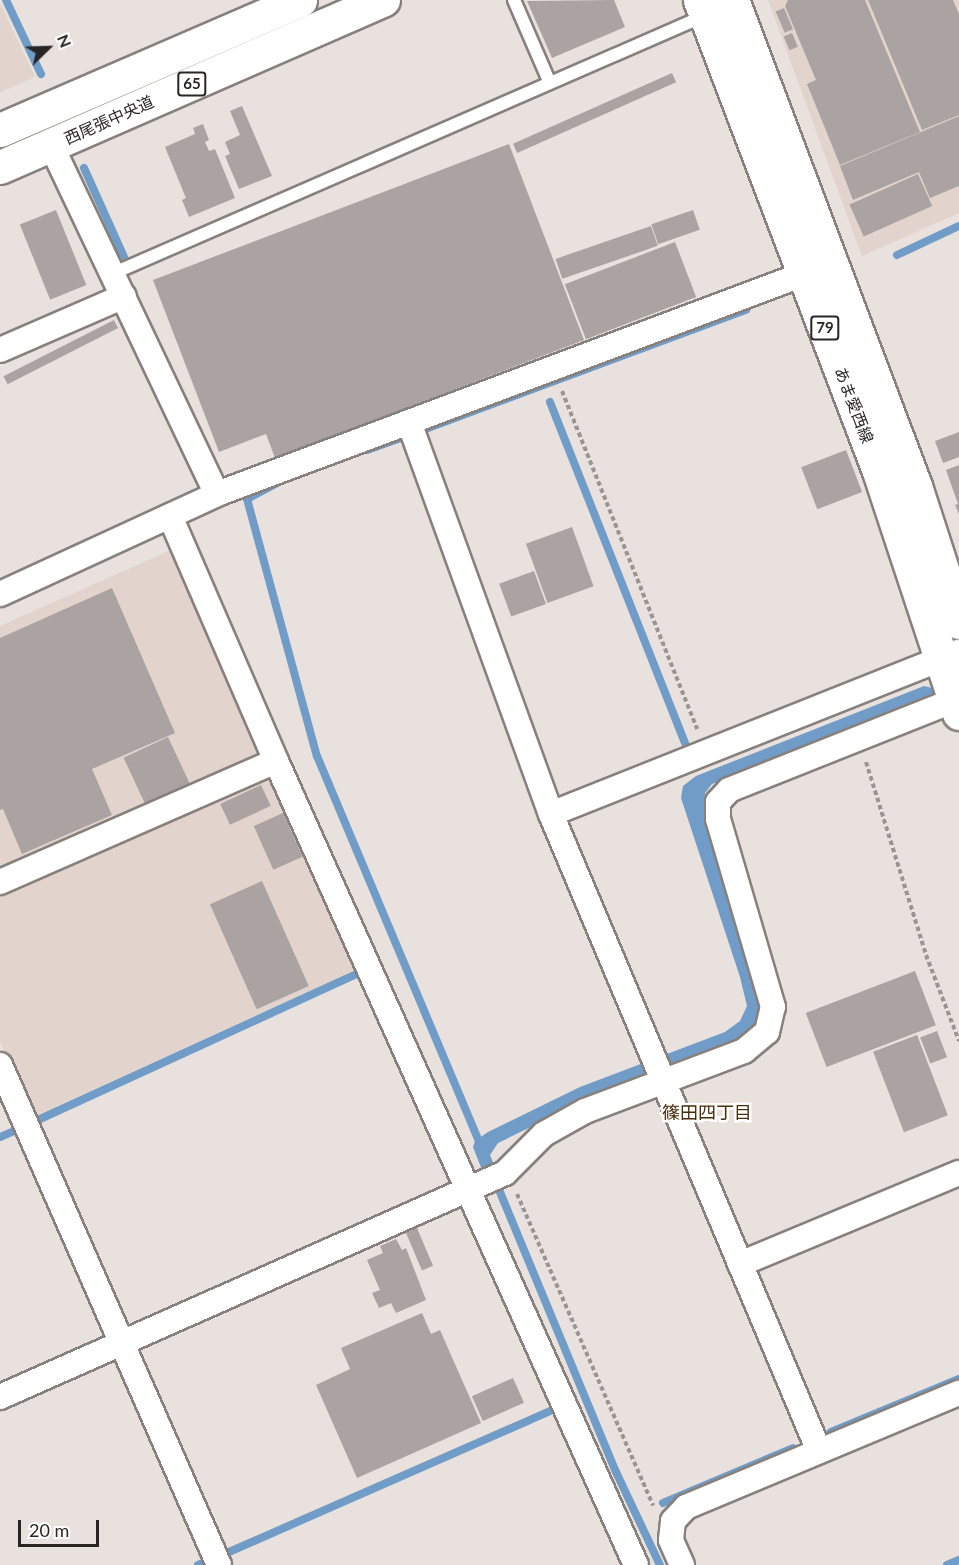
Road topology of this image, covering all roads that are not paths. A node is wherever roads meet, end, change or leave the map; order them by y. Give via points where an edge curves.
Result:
1 (300, 0) edge
2 (383, 0) edge
3 (514, 0) edge
4 (713, 5) edge
5 (266, 7) edge
6 (550, 83) junction
7 (0, 130) edge
8 (51, 145) junction
9 (0, 167) edge
10 (114, 273) junction
11 (804, 274) junction
12 (124, 296) junction
13 (0, 350) edge
14 (409, 422) junction
15 (217, 494) junction
16 (170, 516) junction
17 (0, 594) edge
18 (959, 622) edge
19 (951, 655) edge
20 (956, 702) edge
21 (276, 761) junction
22 (551, 814) junction
23 (0, 882) edge
24 (0, 1065) edge
25 (658, 1071) junction
26 (959, 1173) edge
27 (474, 1187) junction
28 (740, 1264) junction
29 (122, 1343) junction
30 (959, 1392) edge
31 (0, 1397) edge
32 (819, 1451) junction
33 (219, 1565) edge
34 (636, 1565) edge
35 (682, 1565) edge

1 - 5 main road, 西尾張中央道 / 65
2 - 8 main road, 西尾張中央道 / 65
3 - 6 lane
4 - 6 lane
4 - 11 main road, あま愛西線 / 79
4 - 18 main road, あま愛西線 / 79 via 915,486
5 - 7 main road, 西尾張中央道 / 65
6 - 10 lane
8 - 9 main road, 西尾張中央道 / 65
8 - 10 street
10 - 12 street
11 - 14 street
11 - 19 main road, あま愛西線 / 79
12 - 13 street
12 - 15 street
14 - 15 street
14 - 22 street
15 - 16 street
16 - 17 street
16 - 21 street
19 - 20 main road, あま愛西線 / 79
19 - 22 street
20 - 25 street via 729,790 718,802 718,819 774,1007 767,1032 744,1051
21 - 23 street
21 - 27 street
22 - 25 street
24 - 29 street
25 - 27 street via 544,1134 505,1172
25 - 28 street
26 - 28 street
27 - 29 street
27 - 34 street
28 - 32 street
29 - 31 street
29 - 33 street
30 - 32 street
32 - 35 street via 686,1507 673,1521 671,1540

